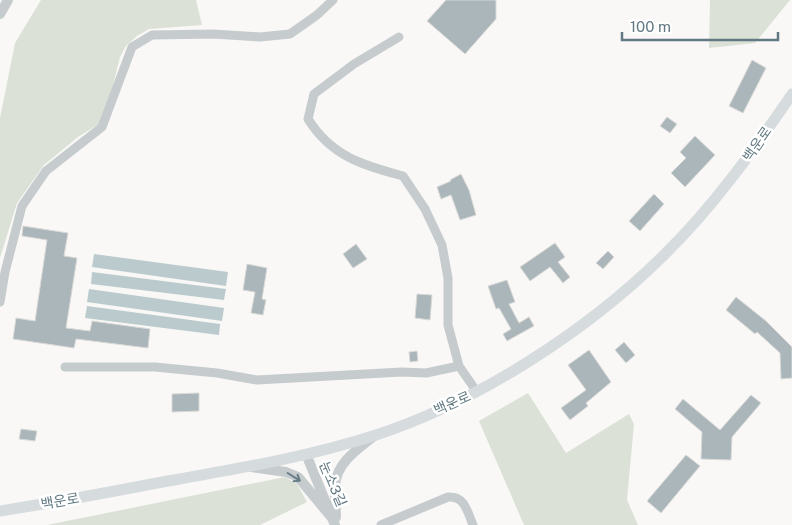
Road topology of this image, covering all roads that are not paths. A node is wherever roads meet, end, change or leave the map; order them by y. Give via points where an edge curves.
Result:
1 (8, 0) edge
2 (333, 0) edge
3 (0, 14) edge
4 (399, 37) dead end
5 (792, 94) edge
6 (0, 302) edge
7 (458, 366) junction
8 (65, 367) dead end
9 (477, 392) junction
10 (376, 435) junction
11 (306, 454) junction
12 (247, 467) junction
13 (0, 509) edge
14 (334, 521) edge
15 (399, 522) edge
16 (381, 525) edge
17 (472, 525) edge

1 - 3 street
2 - 6 street via 290,34 260,37 152,35 132,47 102,126 46,171 22,206
4 - 7 street via 354,64 314,94 308,119 340,153 361,164 403,176 425,209 442,246 448,278 448,325
5 - 9 main road, 백운로 via 738,172 664,256 591,320
7 - 8 street via 426,373 257,380 155,367
7 - 9 street
9 - 10 main road, 백운로
10 - 11 main road, 백운로
10 - 14 street via 345,460 337,474
11 - 12 main road, 백운로
11 - 14 street, 눈소3길
12 - 13 main road, 백운로
12 -> 14 street via 286,472 298,477
15 - 16 street
15 - 17 street via 456,496 462,500

